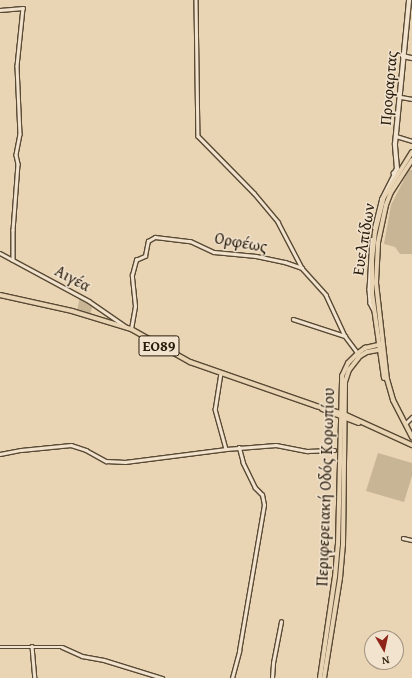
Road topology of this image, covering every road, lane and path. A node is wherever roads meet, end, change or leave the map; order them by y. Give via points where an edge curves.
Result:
1 (196, 0) edge
2 (409, 0) edge
3 (0, 10) edge
4 (403, 56) junction
5 (412, 58) edge
6 (400, 97) junction
7 (412, 99) edge
8 (396, 136) junction
9 (412, 141) edge
10 (412, 152) edge
11 (412, 160) edge
12 (410, 167) edge
13 (395, 175) junction
14 (0, 253) edge
15 (13, 260) junction
16 (302, 268) junction
17 (0, 295) edge
18 (293, 319) dead end
19 (131, 329) junction
20 (345, 336) junction
21 (377, 338) junction
22 (370, 346) junction
23 (380, 347) junction
24 (367, 352) junction
25 (358, 353) junction
26 (380, 360) junction
27 (222, 373) junction
28 (393, 400) junction
29 (342, 415) junction
30 (412, 417) edge
31 (405, 424) junction
32 (412, 437) edge
33 (412, 445) edge
34 (239, 448) junction
35 (226, 449) junction
36 (334, 450) dead end
37 (0, 454) edge
38 (403, 538) dead end
39 (412, 540) edge
40 (337, 554) junction
41 (326, 556) dead end
42 (282, 622) dead end
43 (32, 646) junction
44 (0, 647) edge
45 (319, 677) edge
46 (35, 678) edge
47 (162, 678) edge
48 (232, 678) edge
49 (272, 678) edge
50 (324, 678) edge

1 - 16 street via 198,136 250,188 278,222
2 - 4 street, Προφαρτας
3 - 15 street via 23,8 17,66 20,134 16,155 18,164
4 - 5 street
4 - 6 street, Προφαρτας
6 - 7 street
6 - 8 street, Προφαρτας
8 - 9 street
8 - 13 street, Προφαρτας
10 - 13 main road
11 - 12 main road
12 - 23 main road via 388,199 379,232 376,294
13 - 21 main road via 386,191 374,237 372,267
14 - 15 street, Αιγέα
15 - 19 street, Αιγέα via 90,300
16 - 19 street, Ορφέως via 256,256 214,252 190,241 153,237 148,242 145,256 136,260 132,275 136,302
16 - 20 street, Ορφέως via 326,295
17 - 19 main road, ΕΟ89 via 72,310
18 - 20 street
19 - 27 main road, ΕΟ89 via 179,357
20 - 25 street, Ορφέως
21 - 22 main road
21 - 23 main road
22 - 23 main road, Περιφερειακή Οδός Κορωπίου
22 - 25 main road, Περιφερειακή Οδός Κορωπίου
23 - 24 main road, Περιφερειακή Οδός Κορωπίου
23 - 26 main road
23 - 28 main road
24 - 26 main road via 376,354
24 - 29 main road, Περιφερειακή Οδός Κορωπίου via 354,363 348,373
25 - 29 main road, Περιφερειακή Οδός Κορωπίου via 348,363 342,376
26 - 28 main road via 387,390
27 - 29 main road, ΕΟ89
27 - 35 street via 215,409
28 - 31 main road
29 - 33 main road, ΕΟ89
29 - 40 main road, Περιφερειακή Οδός Κορωπίου
29 - 50 main road, Περιφερειακή Οδός Κορωπίου via 340,578
30 - 31 street
31 - 32 main road
34 - 35 street
34 - 36 street via 276,445 307,451
34 - 48 street via 243,463 255,488 262,495 264,505
35 - 37 street via 136,462 106,461 71,445
38 - 39 street
40 - 41 street
40 - 45 main road, Περιφερειακή Οδός Κορωπίου
42 - 49 street
43 - 44 street
43 - 46 street
43 - 47 street via 62,647 82,656

